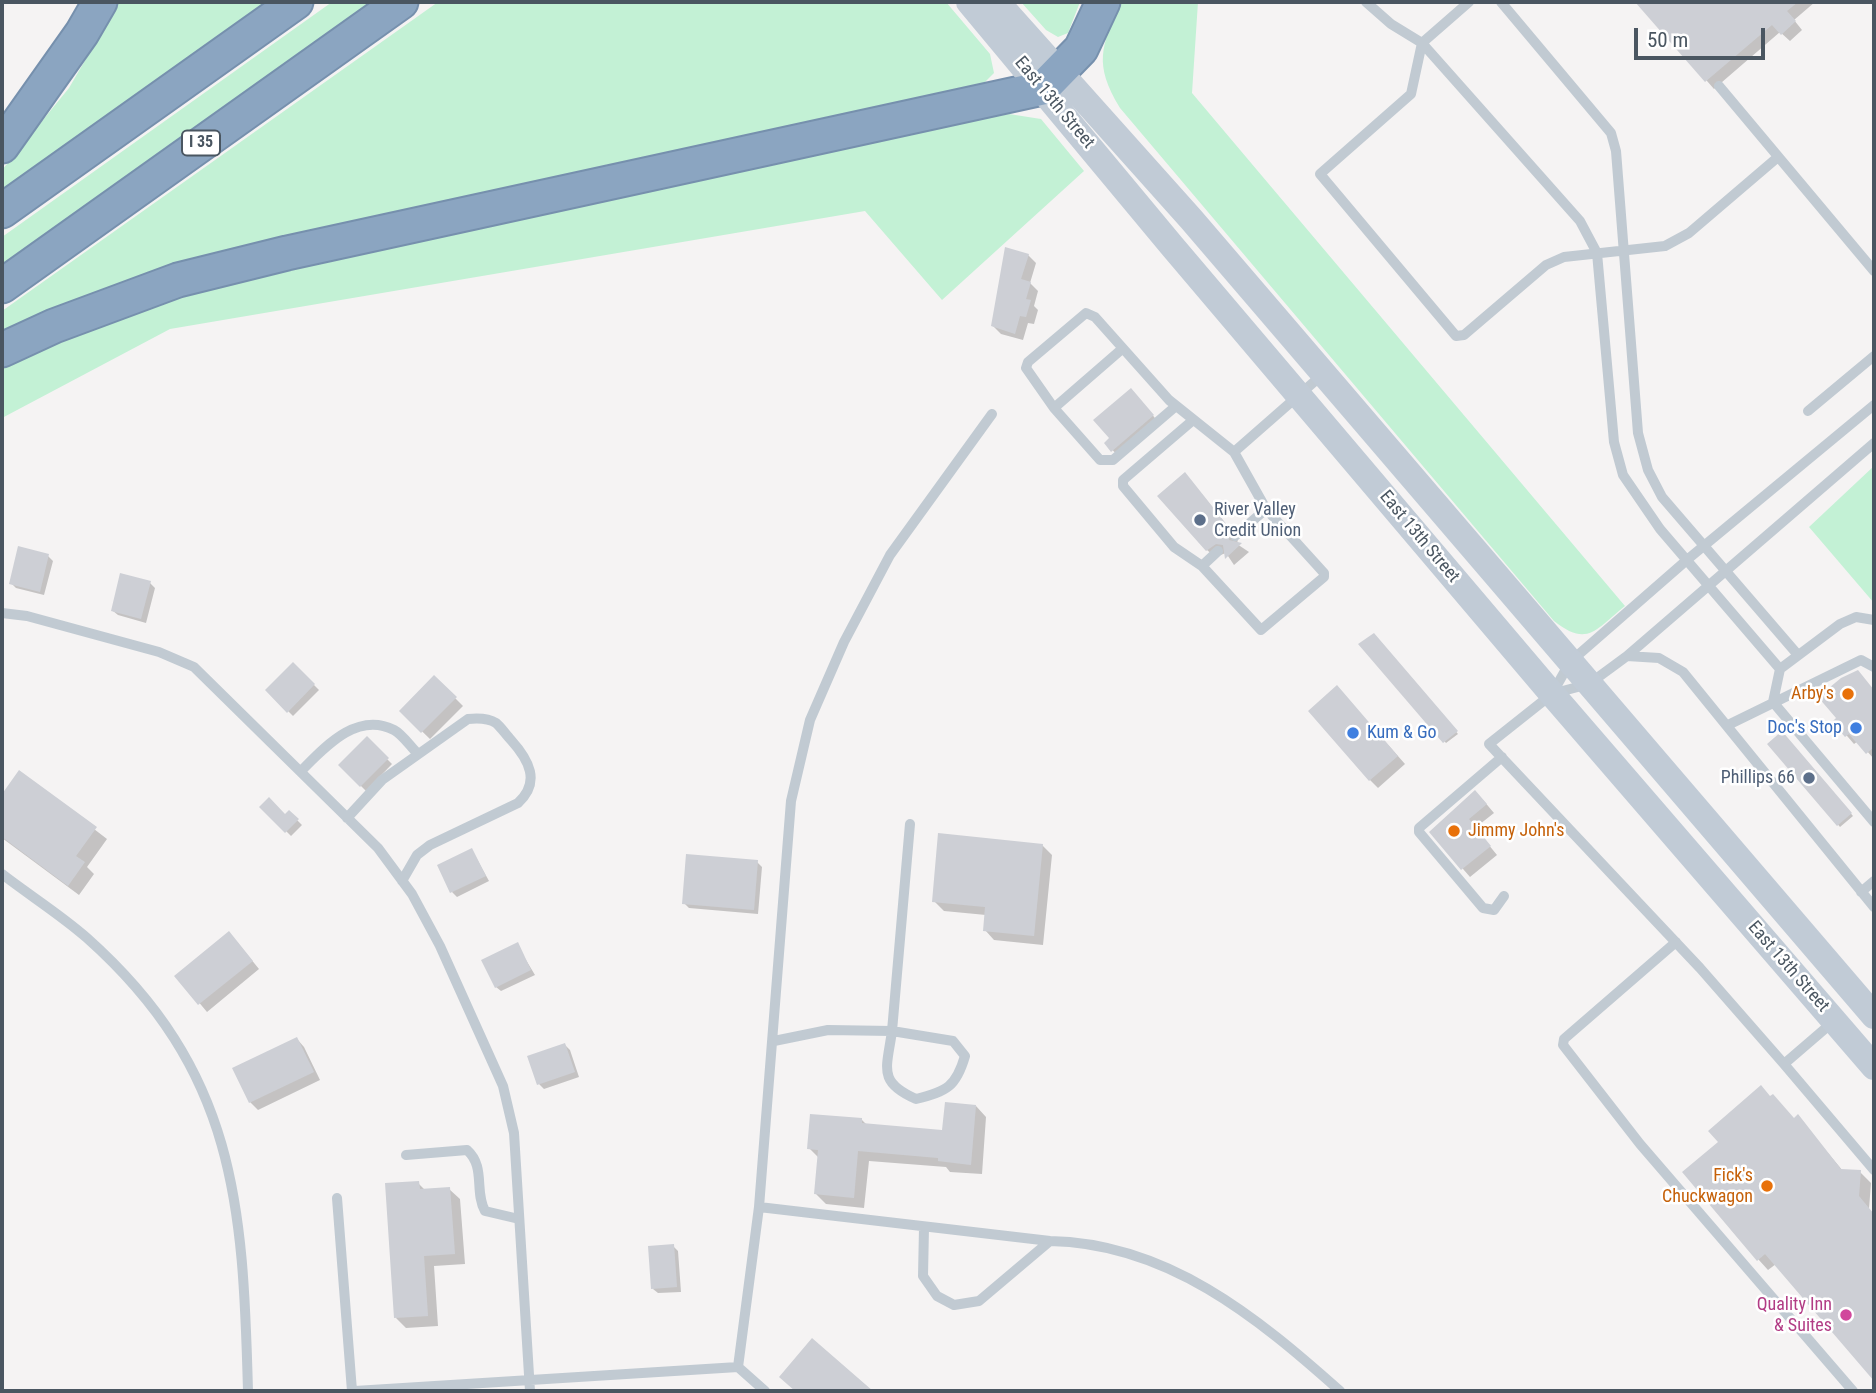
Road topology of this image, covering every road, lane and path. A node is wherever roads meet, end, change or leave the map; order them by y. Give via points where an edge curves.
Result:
1 (100, 2) edge
2 (296, 2) edge
3 (401, 2) edge
4 (969, 2) edge
5 (997, 2) edge
6 (1103, 2) edge
7 (1366, 2) edge
8 (1469, 2) edge
9 (1501, 2) edge
10 (1422, 43) junction
11 (1051, 81) junction
12 (1719, 86) dead end
13 (2, 146) edge
14 (1778, 157) junction
15 (2, 211) edge
16 (1625, 250) junction
17 (1597, 253) junction
18 (1874, 271) edge
19 (2, 286) edge
20 (1122, 349) junction
21 (2, 350) edge
22 (1874, 356) edge
23 (1324, 374) junction
24 (1298, 395) junction
25 (1874, 405) edge
26 (1176, 406) junction
27 (1054, 408) junction
28 (1808, 411) dead end
29 (992, 414) dead end
30 (1192, 421) junction
31 (1874, 443) edge
32 (1234, 452) junction
33 (1266, 509) junction
34 (1236, 536) dead end
35 (1704, 546) junction
36 (1218, 551) dead end
37 (1688, 559) junction
38 (1202, 566) junction
39 (1725, 571) junction
40 (1710, 584) junction
41 (2, 613) edge
42 (1874, 620) edge
43 (1798, 655) junction
44 (1627, 656) junction
45 (1570, 662) junction
46 (1874, 667) edge
47 (1780, 669) junction
48 (1589, 684) junction
49 (1552, 694) junction
50 (1773, 702) junction
51 (1728, 725) junction
52 (417, 753) junction
53 (1502, 757) junction
54 (302, 771) junction
55 (347, 817) junction
56 (1874, 822) edge
57 (910, 824) dead end
58 (2, 874) edge
59 (402, 881) junction
60 (1874, 881) edge
61 (1861, 892) junction
62 (1504, 896) dead end
63 (1874, 907) edge
64 (1676, 942) junction
65 (1874, 1016) edge
66 (1835, 1020) junction
67 (892, 1031) junction
68 (774, 1041) junction
69 (1784, 1064) junction
70 (1874, 1067) edge
71 (406, 1155) dead end
72 (1874, 1170) edge
73 (337, 1198) dead end
74 (758, 1207) junction
75 (519, 1219) junction
76 (924, 1228) junction
77 (1050, 1241) junction
78 (738, 1367) junction
79 (529, 1387) edge
80 (248, 1391) edge
81 (353, 1391) edge
82 (382, 1391) edge
83 (765, 1391) edge
84 (1340, 1391) edge
85 (1853, 1391) edge

1 - 13 highway
2 - 15 highway
3 - 19 highway, I 35
4 - 11 main road, East 13th Street
5 - 11 main road, East 13th Street
6 - 11 highway via 1081,49
7 - 10 lane
8 - 10 lane
9 - 16 lane via 1611,133
10 - 17 lane via 1580,221
10 - 17 lane via 1411,94 1322,170 1321,177 1457,336 1464,335 1546,265 1564,257
11 - 21 highway via 178,280
11 - 23 main road, East 13th Street
11 - 24 main road, East 13th Street
12 - 14 lane
14 - 16 lane via 1689,233 1665,246
14 - 18 lane
16 - 17 lane
16 - 35 lane via 1638,433 1648,470 1662,497
17 - 37 lane via 1614,442 1623,475
20 - 26 lane
20 - 27 lane
20 - 27 lane via 1095,317 1086,313 1078,317 1026,368
22 - 28 lane
23 - 24 lane
23 - 45 main road, East 13th Street
24 - 32 lane
24 - 49 main road, East 13th Street
25 - 35 lane
26 - 27 lane via 1113,460 1105,461
26 - 30 lane
29 - 68 lane via 890,555 810,720 791,801
30 - 32 lane
30 - 38 lane via 1122,483 1174,547
31 - 39 lane
32 - 33 lane
33 - 34 lane
33 - 38 lane via 1324,577 1261,630
35 - 37 lane
35 - 39 lane
36 - 38 lane
37 - 40 lane
37 - 45 lane
39 - 40 lane
39 - 43 lane
40 - 44 lane
40 - 47 lane
41 - 54 lane via 159,652 194,667
42 - 43 lane via 1856,617 1840,624
43 - 47 lane
44 - 48 lane
44 - 51 lane via 1659,658 1683,672
45 - 48 main road, East 13th Street
45 - 49 lane
46 - 50 lane via 1861,660 1848,664
47 - 50 lane
48 - 49 lane
48 - 65 main road, East 13th Street
49 - 53 lane via 1489,744
49 - 66 main road, East 13th Street
50 - 51 lane
50 - 56 lane
51 - 61 lane
52 - 54 lane via 396,731 363,724 347,731
52 - 55 lane via 383,779
52 - 59 lane via 468,719 481,718 496,723 518,748 533,782 518,803 430,845 417,855
53 - 62 lane via 1419,832 1483,908 1498,908
53 - 64 lane
54 - 55 lane
55 - 59 lane
57 - 67 lane
58 - 80 lane via 86,937 120,971 187,1058 208,1099 227,1160 238,1223
59 - 75 lane via 440,946 503,1086 514,1133
60 - 61 lane
61 - 63 lane
64 - 69 lane
64 - 85 lane via 1564,1039 1563,1045 1640,1144
66 - 69 lane
66 - 70 main road, East 13th Street
67 - 67 lane via 953,1041 965,1056 959,1077 949,1087 916,1099 896,1090 887,1074
67 - 68 lane via 828,1030
68 - 74 lane
69 - 72 lane
71 - 75 lane via 467,1150 478,1163 485,1211
73 - 81 lane
74 - 76 lane
74 - 78 lane
75 - 79 lane
76 - 77 lane
76 - 77 lane via 923,1276 937,1296 954,1305 979,1301
77 - 84 lane via 1119,1250 1212,1289 1262,1322
78 - 79 lane
78 - 83 lane
79 - 82 lane
81 - 82 lane

